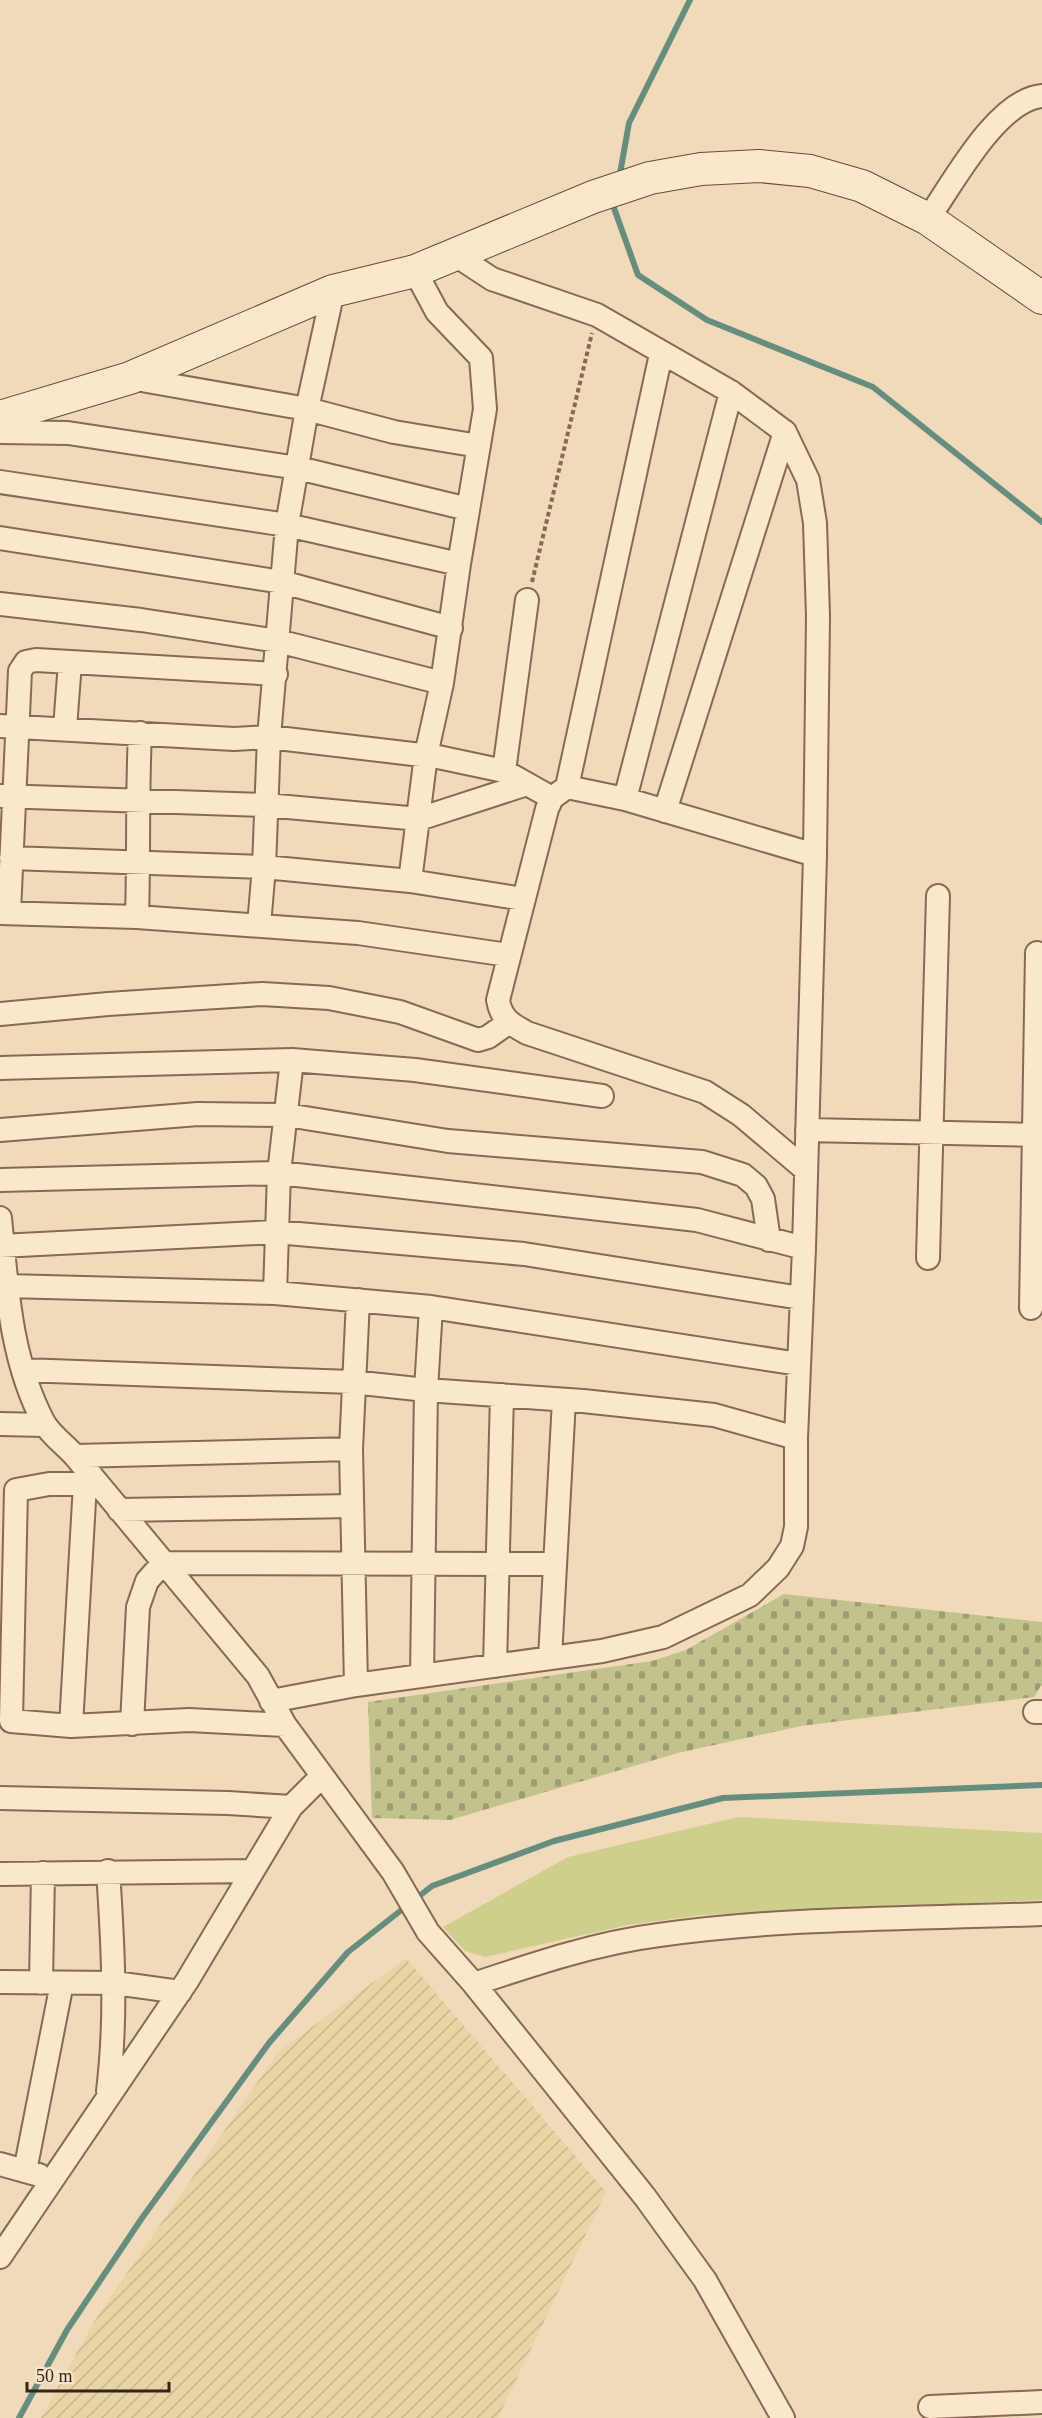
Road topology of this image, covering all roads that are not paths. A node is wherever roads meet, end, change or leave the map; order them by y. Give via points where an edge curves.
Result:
1 (1042, 96) edge
2 (928, 219) junction
3 (457, 256) junction
4 (415, 271) junction
5 (333, 291) junction
6 (1042, 298) edge
7 (661, 354) junction
8 (130, 378) junction
9 (731, 392) junction
10 (308, 409) junction
11 (0, 417) edge
12 (0, 432) edge
13 (785, 432) junction
14 (479, 446) junction
15 (298, 468) junction
16 (0, 482) edge
17 (468, 508) junction
18 (286, 525) junction
19 (0, 538) edge
20 (459, 564) junction
21 (282, 582) junction
22 (527, 600) road end
23 (0, 604) edge
24 (451, 628) junction
25 (278, 641) junction
26 (70, 662) junction
27 (276, 674) junction
28 (442, 683) junction
29 (9, 726) edge
30 (65, 728) junction
31 (140, 733) junction
32 (269, 737) junction
33 (426, 755) junction
34 (504, 771) junction
35 (527, 784) junction
36 (560, 793) junction
37 (8, 796) edge
38 (625, 799) junction
39 (136, 800) junction
40 (266, 805) junction
41 (665, 811) junction
42 (419, 819) junction
43 (815, 855) junction
44 (11, 858) junction
45 (139, 862) junction
46 (264, 867) junction
47 (410, 881) junction
48 (938, 896) dead end
49 (523, 898) junction
50 (5, 913) edge
51 (137, 917) junction
52 (259, 925) junction
53 (1037, 953) dead end
54 (508, 954) junction
55 (0, 1014) edge
56 (508, 1023) junction
57 (1038, 1042) edge
58 (292, 1060) junction
59 (0, 1068) edge
60 (602, 1096) dead end
61 (286, 1115) junction
62 (0, 1130) edge
63 (807, 1130) junction
64 (930, 1132) junction
65 (1038, 1135) edge
66 (806, 1170) junction
67 (279, 1173) junction
68 (0, 1180) edge
69 (0, 1218) edge
70 (1037, 1229) edge
71 (276, 1232) junction
72 (770, 1240) junction
73 (1, 1246) edge
74 (804, 1248) junction
75 (928, 1258) dead end
76 (7, 1286) junction
77 (275, 1293) junction
78 (801, 1298) junction
79 (358, 1300) junction
80 (431, 1307) junction
81 (1031, 1308) dead end
82 (5, 1326) edge
83 (14, 1364) edge
84 (799, 1364) junction
85 (352, 1382) junction
86 (426, 1390) junction
87 (502, 1395) junction
88 (564, 1400) junction
89 (0, 1424) edge
90 (45, 1425) junction
91 (796, 1438) junction
92 (351, 1449) junction
93 (75, 1456) junction
94 (87, 1479) junction
95 (8, 1490) edge
96 (352, 1506) junction
97 (119, 1510) junction
98 (163, 1563) junction
99 (353, 1564) junction
100 (424, 1564) junction
101 (497, 1564) junction
102 (555, 1564) junction
103 (550, 1658) junction
104 (495, 1666) junction
105 (422, 1676) junction
106 (356, 1685) junction
107 (272, 1701) junction
108 (5, 1720) edge
109 (132, 1724) junction
110 (285, 1725) junction
111 (70, 1726) junction
112 (321, 1777) junction
113 (0, 1798) edge
114 (291, 1807) junction
115 (252, 1870) junction
116 (108, 1871) junction
117 (44, 1873) junction
118 (0, 1874) edge
119 (1042, 1914) edge
120 (0, 1982) edge
121 (52, 1983) junction
122 (115, 1983) junction
123 (474, 1984) junction
124 (180, 1992) junction
125 (107, 2096) junction
126 (0, 2164) edge
127 (25, 2171) junction
128 (52, 2179) junction
129 (0, 2257) edge
130 (1042, 2402) edge
131 (930, 2407) dead end
132 (783, 2418) edge

1 - 2 street via 1014,105 998,119
2 - 3 street via 862,186 810,171 759,166 701,169 650,178 593,197
2 - 6 street
3 - 4 street
3 - 7 street via 492,279 597,315
4 - 5 street
4 - 14 street via 437,312 481,358 485,409
5 - 8 street
5 - 10 street
7 - 9 street
7 - 36 street
8 - 10 street
8 - 11 street
9 - 13 street
9 - 38 street
10 - 14 street via 394,432
10 - 15 street
12 - 15 street via 68,433
13 - 41 street
13 - 43 street via 808,480 815,523
14 - 17 street
15 - 17 street
15 - 18 street
16 - 18 street
17 - 20 street
18 - 20 street
18 - 21 street
19 - 21 street
20 - 24 street
21 - 24 street
21 - 25 street
22 - 34 street
23 - 25 street
24 - 28 street
25 - 27 street
25 - 28 street
26 - 27 street
26 - 29 street via 31,660 22,666
26 - 30 street
27 - 32 street
28 - 33 street
29 - 30 street
29 - 37 street
30 - 31 street
31 - 32 street via 234,739
31 - 39 street
32 - 33 street
32 - 40 street
33 - 34 street
33 - 42 street
34 - 35 street
35 - 36 street
35 - 42 street
36 - 38 street
36 - 49 street
37 - 39 street
37 - 44 street
38 - 41 street
39 - 40 street
39 - 45 street
40 - 42 street
40 - 46 street
41 - 43 street
42 - 47 street
43 - 63 street
44 - 45 street
44 - 50 street
45 - 46 street
45 - 51 street
46 - 47 street
46 - 52 street
47 - 49 street
48 - 64 street
49 - 54 street
50 - 51 street
51 - 52 street
52 - 54 street via 358,933
53 - 57 street
54 - 56 street via 498,1000 500,1013
55 - 56 street via 262,994 329,998 400,1012 477,1040
56 - 66 street via 527,1033 705,1092 741,1115
57 - 65 street
58 - 59 street
58 - 60 street via 415,1070
58 - 61 street
61 - 62 street via 198,1114
61 - 67 street
61 - 72 street via 448,1141 702,1162 743,1175 756,1186 763,1200
63 - 64 street
63 - 66 street
64 - 65 street
64 - 75 street
65 - 70 street
66 - 74 street
67 - 68 street
67 - 71 street
67 - 72 street via 698,1220
69 - 73 street
70 - 81 street
71 - 73 street
71 - 77 street
71 - 78 street via 524,1254
72 - 74 street
73 - 76 street
74 - 78 street
76 - 77 street
76 - 82 street
77 - 79 street
78 - 84 street
79 - 80 street
79 - 85 street
80 - 84 street
80 - 86 street
82 - 83 street
83 - 85 street
83 - 90 street
84 - 91 street
85 - 86 street
85 - 92 street
86 - 87 street
86 - 100 street
87 - 88 street
87 - 101 street
88 - 91 street via 714,1415
88 - 102 street
89 - 90 street
90 - 93 street
91 - 103 street via 796,1527 792,1546 778,1568 750,1595 663,1637
92 - 93 street
92 - 96 street
93 - 94 street
94 - 95 street
94 - 97 street
94 - 111 street
95 - 108 street
96 - 97 street
96 - 99 street
97 - 98 street
98 - 99 street
98 - 107 street via 258,1676
98 - 109 street via 147,1581 138,1607
99 - 100 street
99 - 106 street
100 - 101 street
100 - 105 street
101 - 102 street
101 - 104 street
102 - 103 street
103 - 104 street
104 - 105 street
105 - 106 street
106 - 107 street
107 - 110 street
108 - 111 street
109 - 110 street via 189,1720
109 - 111 street
110 - 112 street
112 - 114 street
112 - 123 street via 393,1872 428,1932
113 - 114 street
114 - 115 street
115 - 116 street
115 - 124 street
116 - 117 street
116 - 122 street
117 - 118 street
117 - 121 street
119 - 123 street via 750,1925 657,1935 549,1959
120 - 121 street
121 - 122 street
121 - 127 street
122 - 124 street
122 - 125 street via 114,2040
123 - 132 street via 645,2197 705,2280
124 - 125 street
125 - 128 street
126 - 127 street
127 - 128 street
128 - 129 street
130 - 131 street

